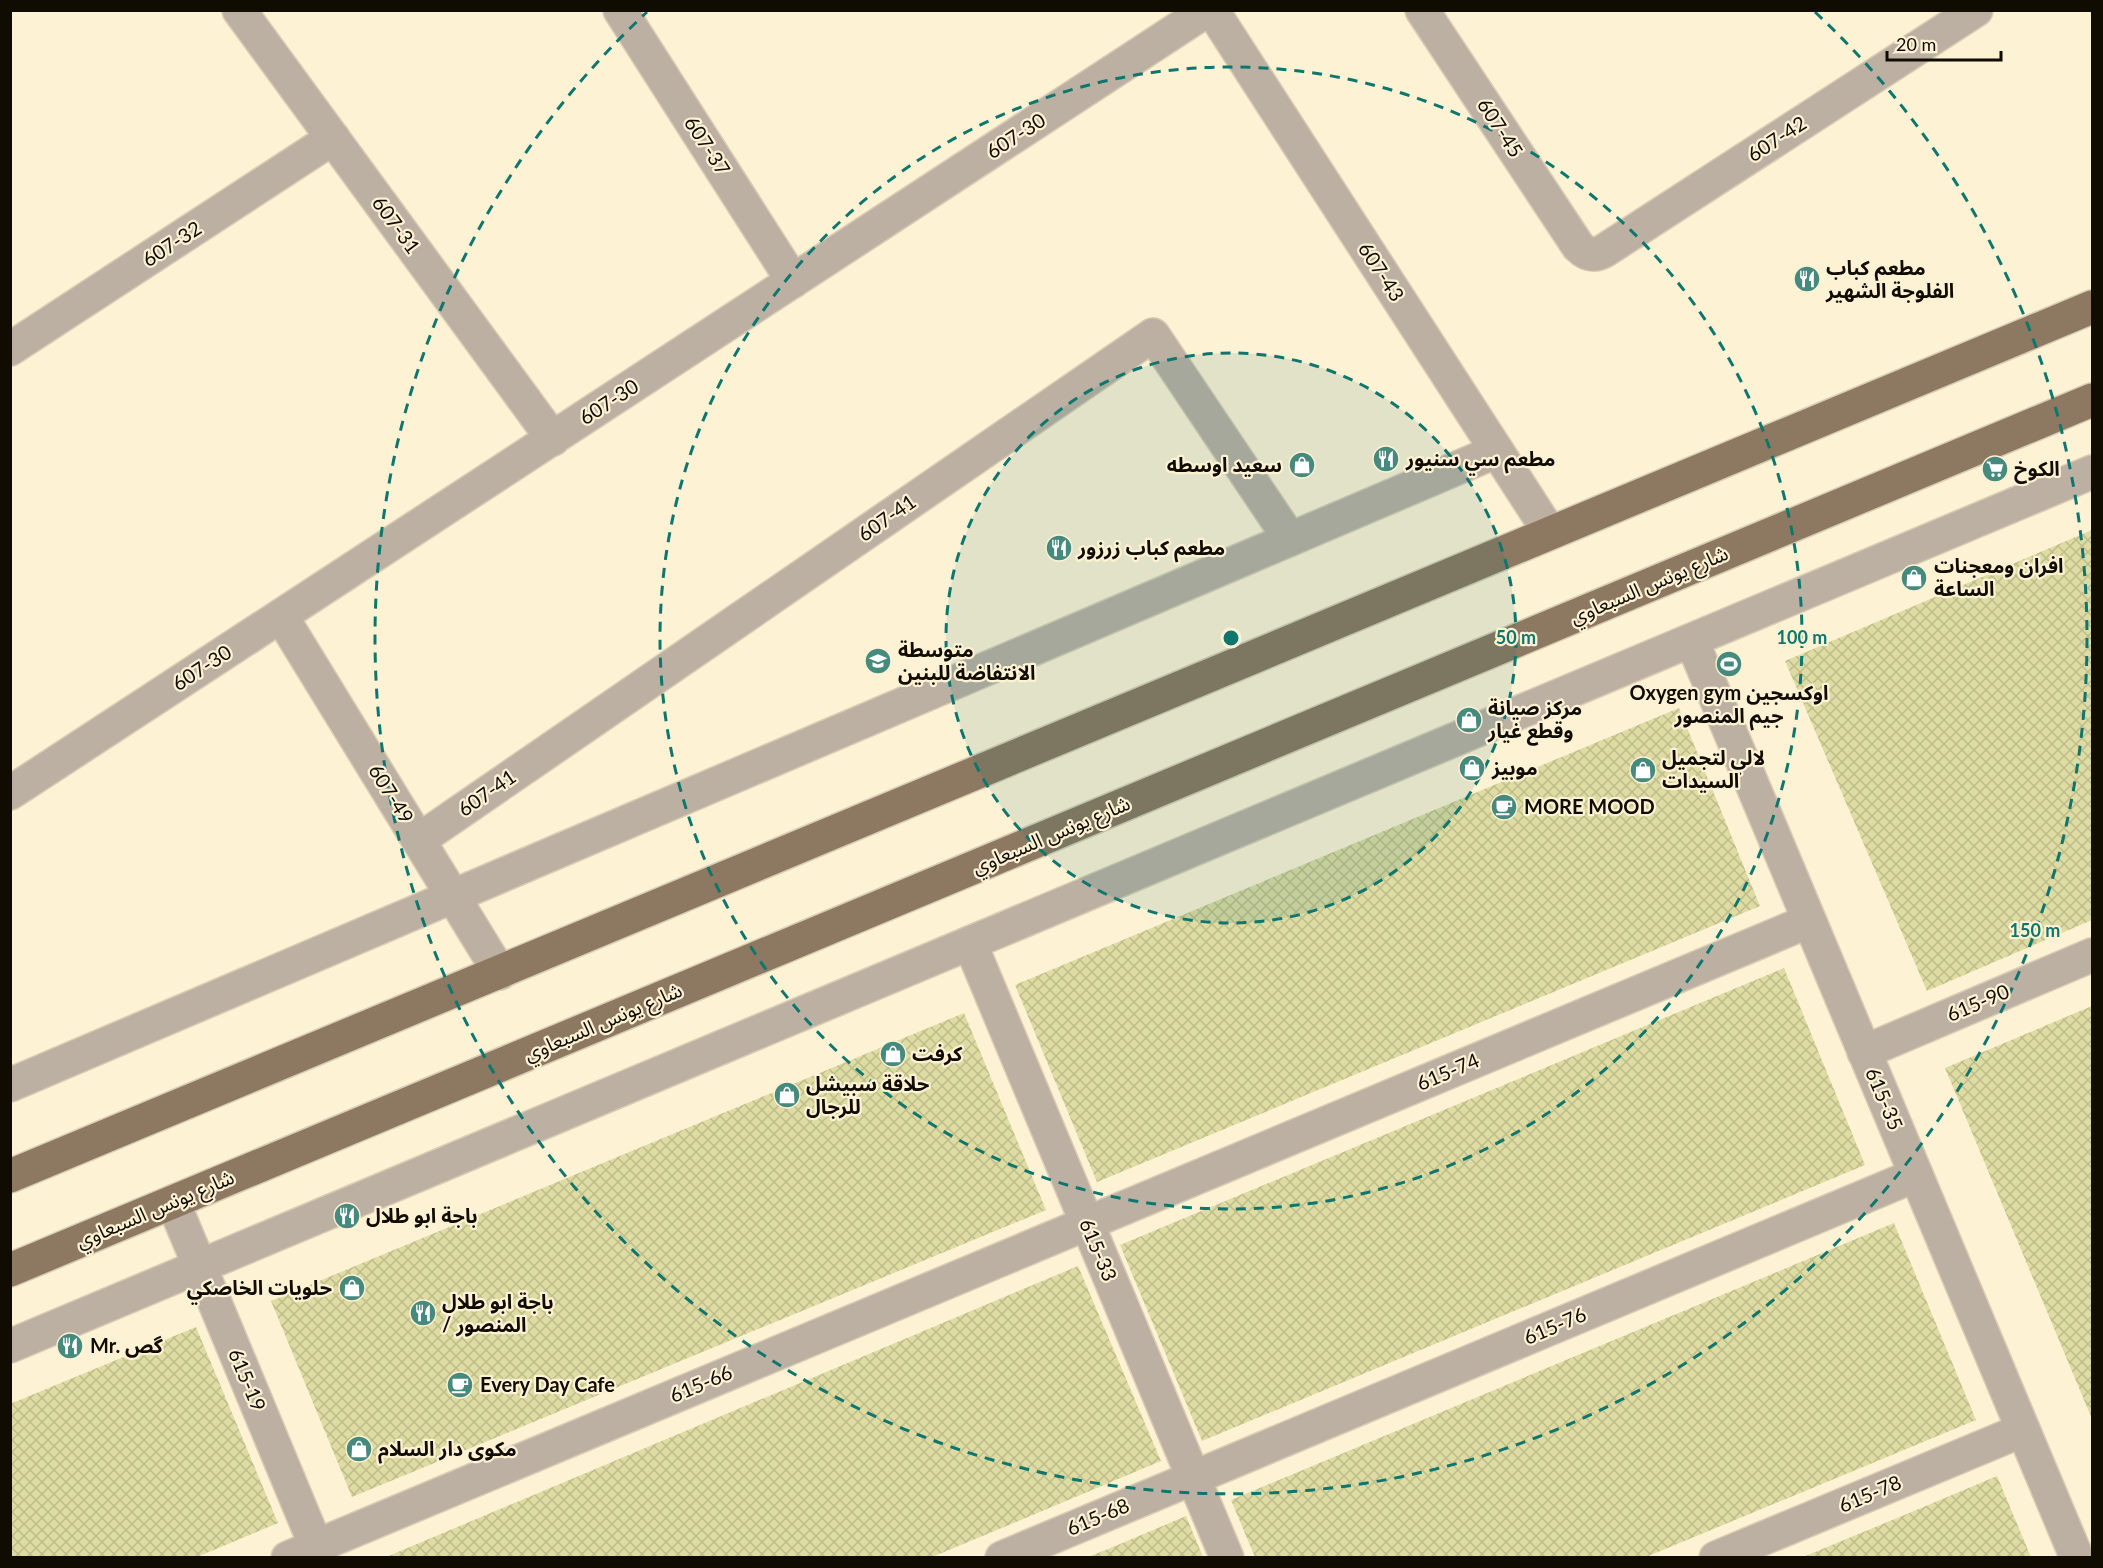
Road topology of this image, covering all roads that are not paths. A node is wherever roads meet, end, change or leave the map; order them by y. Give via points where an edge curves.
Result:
1 (239, 10) edge
2 (620, 10) edge
3 (1207, 10) edge
4 (1212, 10) edge
5 (1422, 10) edge
6 (1976, 10) edge
7 (333, 138) junction
8 (1578, 246) joint
9 (793, 281) junction
10 (2092, 307) edge
11 (10, 349) edge
12 (2092, 400) edge
13 (552, 439) junction
14 (1497, 451) junction
15 (2092, 472) edge
16 (1550, 533) junction
17 (1290, 539) junction
18 (281, 616) junction
19 (1692, 641) junction
20 (10, 793) edge
21 (419, 840) junction
22 (453, 896) junction
23 (1809, 921) junction
24 (970, 943) junction
25 (2092, 955) edge
26 (500, 972) junction
27 (1864, 1052) junction
28 (10, 1085) edge
29 (1916, 1175) junction
30 (10, 1176) edge
31 (172, 1202) junction
32 (1087, 1223) junction
33 (200, 1267) junction
34 (10, 1269) edge
35 (10, 1346) edge
36 (2023, 1430) junction
37 (1194, 1477) junction
38 (308, 1553) edge
39 (1002, 1557) edge
40 (1227, 1557) edge
41 (1716, 1557) edge
42 (2077, 1557) edge

1 - 7 street, 607-31
2 - 9 street, 607-37
3 - 9 street, 607-30
4 - 14 street, 607-43
5 - 8 street, 607-45
6 - 8 street, 607-42 via 1599,255 1590,255
7 - 11 street, 607-32
7 - 13 street, 607-31
9 - 13 street, 607-30
10 - 16 main road
12 - 31 main road, شارع يونس السبعاوي
13 - 18 street, 607-30
14 - 16 street, 607-43
14 - 17 street
15 - 19 street
16 - 26 main road
17 - 21 street, 607-41 via 1153,335
17 - 22 street
18 - 20 street, 607-30
18 - 21 street, 607-49
19 - 23 street, 615-35
19 - 24 street
21 - 22 street, 607-49
22 - 26 street, 607-49
22 - 28 street
23 - 27 street, 615-35
23 - 32 street, 615-74
24 - 32 street, 615-33
24 - 33 street
25 - 27 street, 615-90
26 - 30 main road
27 - 29 street, 615-35
29 - 36 street, 615-35
29 - 37 street, 615-76
31 - 33 street, 615-19
31 - 34 main road, شارع يونس السبعاوي
32 - 37 street, 615-33
32 - 38 street, 615-66
33 - 35 street
33 - 38 street, 615-19
36 - 41 street, 615-78
36 - 42 street, 615-35
37 - 39 street, 615-68
37 - 40 street, 615-33

